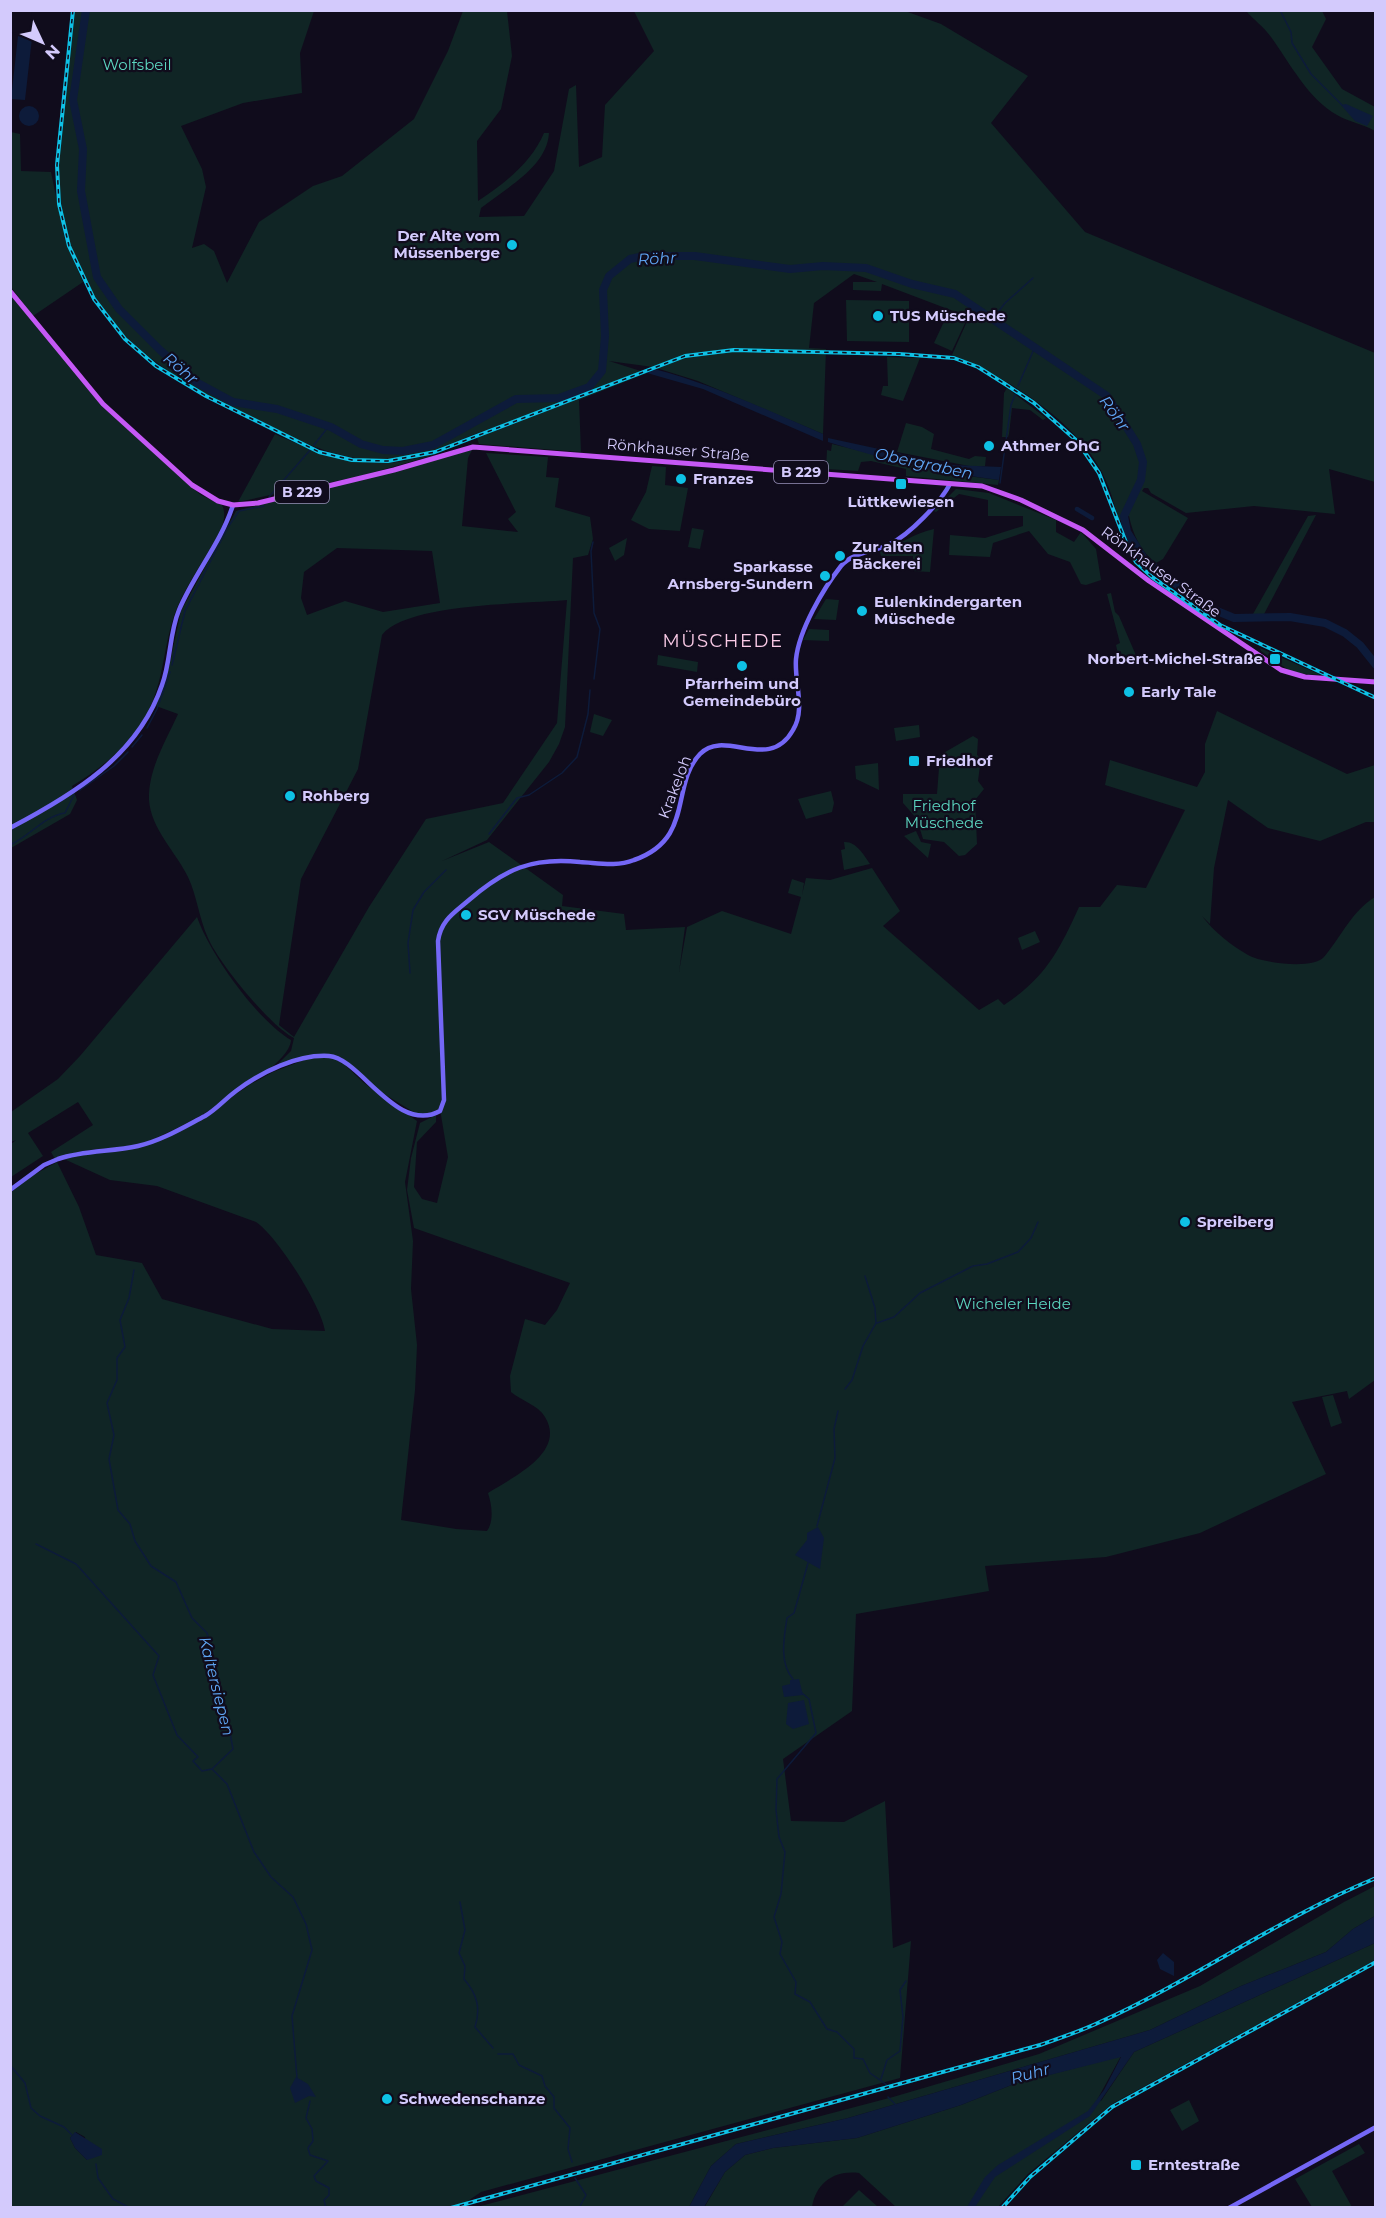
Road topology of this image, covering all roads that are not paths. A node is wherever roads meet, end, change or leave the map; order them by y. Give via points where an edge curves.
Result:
1 (10, 291) edge
2 (950, 483) junction
3 (233, 505) junction
4 (1376, 682) edge
5 (10, 828) edge
6 (10, 1190) edge
7 (1376, 2127) edge
8 (1229, 2208) edge

1 - 3 main road, Rönkhauser Straße / B 229 via 98,399 192,485
2 - 3 main road, Rönkhauser Straße / B 229 via 473,447 294,494
2 - 4 main road, Rönkhauser Straße / B 229 via 991,488 1079,528 1149,581 1281,670 1305,677
2 - 6 street, Krakeloh via 944,494 899,538 854,556 838,571 800,640 796,672 798,718 787,739 771,749 713,746 702,751 692,765 674,826 653,851 607,865 553,860 532,863 500,875 446,918 440,928 438,984 444,1100 440,1111 414,1115 372,1088 339,1058 309,1057 251,1081 206,1116 156,1140 58,1159
3 - 5 street via 215,547 178,613 163,684 142,728 106,767
7 - 8 street

